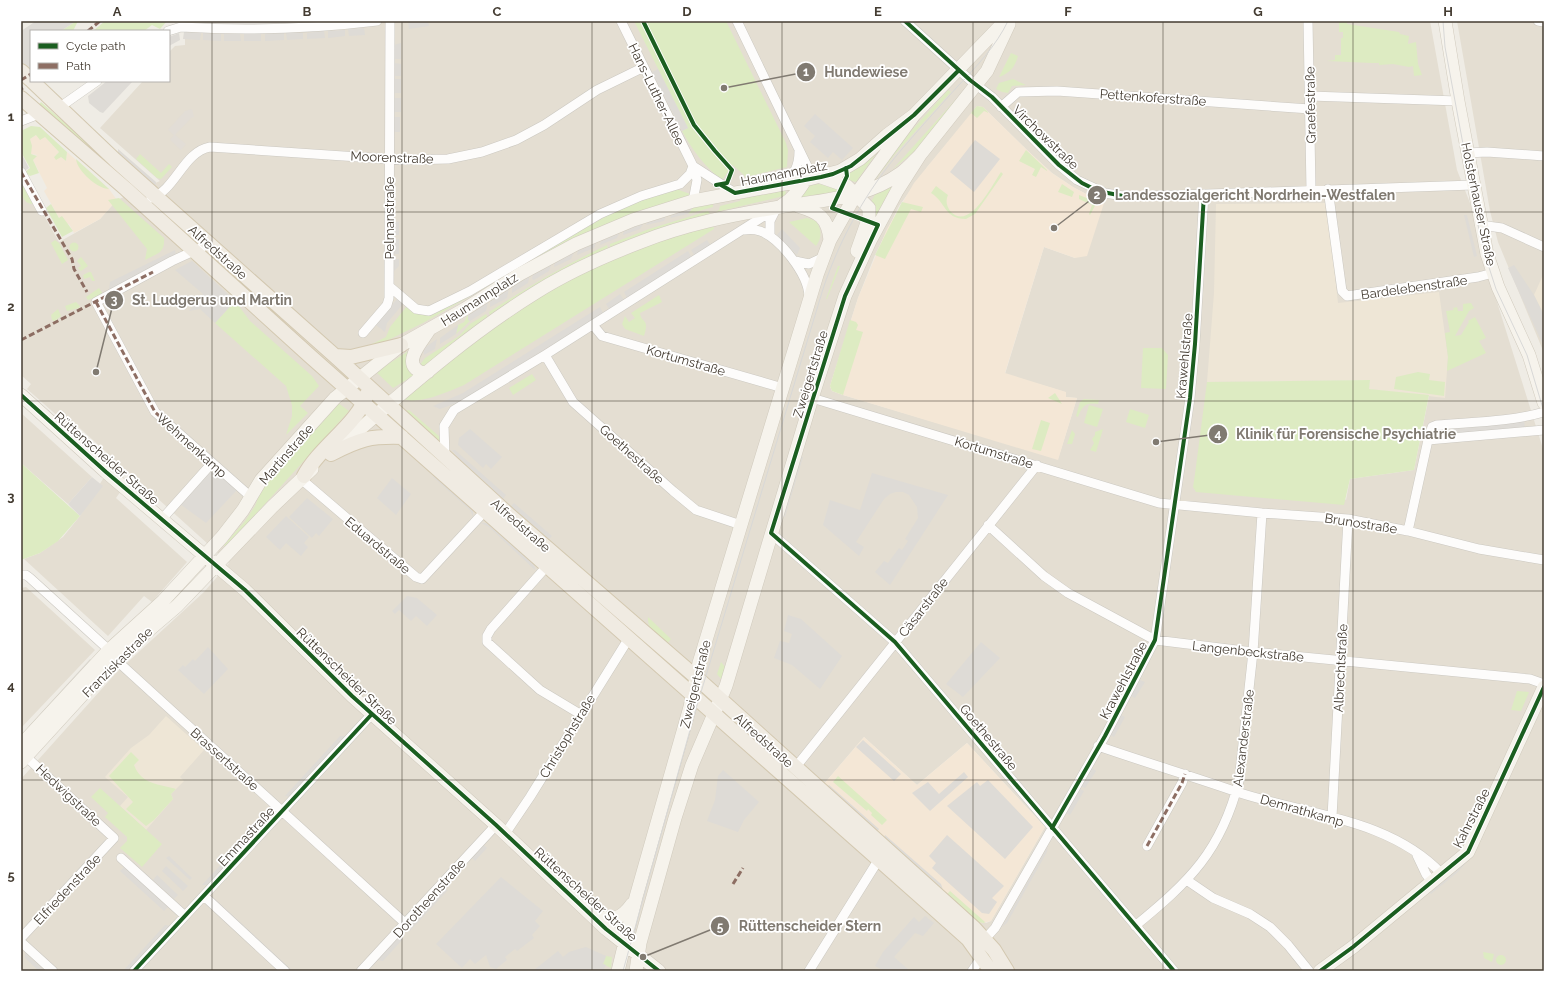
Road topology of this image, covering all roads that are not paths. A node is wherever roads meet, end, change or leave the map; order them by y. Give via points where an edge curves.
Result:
1 (377, 21) edge
2 (390, 21) edge
3 (621, 21) edge
4 (737, 21) edge
5 (905, 21) edge
6 (1005, 21) edge
7 (1011, 21) edge
8 (1308, 21) edge
9 (1445, 21) edge
10 (1538, 21) edge
11 (1544, 22) edge
12 (180, 24) edge
13 (170, 30) edge
14 (644, 67) junction
15 (959, 70) junction
16 (21, 71) edge
17 (30, 79) edge
18 (33, 82) edge
19 (96, 82) edge
20 (977, 85) junction
21 (1310, 96) junction
22 (21, 98) edge
23 (1458, 100) junction
24 (60, 107) junction
25 (1001, 107) junction
26 (1310, 109) junction
27 (39, 114) junction
28 (914, 115) junction
29 (21, 121) edge
30 (799, 150) junction
31 (1467, 153) junction
32 (920, 155) junction
33 (1544, 156) edge
34 (389, 159) junction
35 (693, 166) junction
36 (21, 172) edge
37 (812, 176) junction
38 (780, 184) junction
39 (1473, 185) junction
40 (1311, 190) junction
41 (1328, 190) junction
42 (735, 193) junction
43 (856, 194) junction
44 (1204, 194) junction
45 (157, 196) junction
46 (693, 201) junction
47 (140, 202) junction
48 (796, 205) junction
49 (778, 207) junction
50 (42, 211) dead end
51 (1480, 225) junction
52 (744, 230) junction
53 (770, 236) junction
54 (830, 240) junction
55 (209, 244) junction
56 (1544, 247) edge
57 (193, 252) junction
58 (822, 258) junction
59 (795, 261) junction
60 (857, 267) junction
61 (1493, 273) junction
62 (389, 286) junction
63 (809, 301) junction
64 (594, 325) junction
65 (429, 330) junction
66 (362, 333) dead end
67 (401, 345) junction
68 (545, 355) junction
69 (335, 356) junction
70 (428, 372) junction
71 (362, 381) junction
72 (348, 388) junction
73 (782, 388) junction
74 (21, 396) edge
75 (812, 398) junction
76 (363, 402) junction
77 (1544, 403) edge
78 (388, 405) junction
79 (1544, 412) edge
80 (377, 414) junction
81 (1544, 430) edge
82 (402, 437) junction
83 (1428, 440) junction
84 (331, 454) junction
85 (445, 456) junction
86 (212, 463) junction
87 (1037, 465) junction
88 (303, 477) junction
89 (251, 497) junction
90 (1176, 505) junction
91 (485, 511) junction
92 (1262, 513) junction
93 (162, 519) junction
94 (1348, 519) junction
95 (741, 525) junction
96 (988, 525) junction
97 (1408, 531) junction
98 (771, 533) junction
99 (205, 555) junction
100 (1544, 560) edge
101 (216, 565) junction
102 (547, 566) junction
103 (22, 575) edge
104 (629, 638) junction
105 (1155, 640) junction
106 (895, 642) junction
107 (1253, 652) junction
108 (112, 655) junction
109 (1340, 660) junction
110 (697, 678) junction
111 (1544, 686) edge
112 (693, 694) junction
113 (717, 707) junction
114 (372, 714) junction
115 (580, 714) junction
116 (1098, 746) junction
117 (22, 754) edge
118 (795, 768) junction
119 (1185, 774) junction
120 (1236, 792) junction
121 (283, 811) junction
122 (1332, 816) junction
123 (1052, 828) junction
124 (500, 830) junction
125 (114, 840) joint
126 (1147, 846) dead end
127 (1416, 853) junction
128 (121, 858) dead end
129 (880, 859) junction
130 (1438, 878) junction
131 (1188, 881) junction
132 (204, 896) junction
133 (636, 897) junction
134 (186, 916) junction
135 (593, 916) junction
136 (406, 924) junction
137 (1136, 926) junction
138 (21, 938) edge
139 (968, 939) junction
140 (985, 939) junction
141 (21, 942) edge
142 (624, 944) junction
143 (638, 955) junction
144 (981, 958) junction
145 (53, 971) edge
146 (134, 971) edge
147 (285, 971) edge
148 (361, 971) edge
149 (618, 971) edge
150 (636, 971) edge
151 (659, 971) edge
152 (809, 971) edge
153 (972, 971) edge
154 (991, 971) edge
155 (1006, 971) edge
156 (1174, 971) edge
157 (1309, 971) edge
158 (1320, 971) edge

1 - 12 street via 270,30
2 - 34 street, Pelmanstraße
3 - 14 street, Hans-Luther-Allee
4 - 30 street
5 - 15 street, Virchowstraße
6 - 15 main road, Zweigertstraße
7 - 20 main road, Zweigertstraße via 987,71
8 - 21 street, Graefestraße
9 - 23 main road, Holsterhauser Straße
10 - 11 street
12 - 13 street
14 - 34 street, Moorenstraße via 597,90 544,125 509,143 448,159
14 - 35 street, Hans-Luther-Allee
15 - 20 street, Virchowstraße
15 - 28 main road, Zweigertstraße
16 - 17 main road, Alfredstraße
18 - 24 main road, Alfredstraße
19 - 24 street
20 - 25 street, Virchowstraße
20 - 32 main road, Zweigertstraße
21 - 23 street
21 - 26 street, Graefestraße
22 - 27 main road, Alfredstraße
23 - 31 main road, Holsterhauser Straße
24 - 45 main road, Alfredstraße
25 - 26 street, Pettenkoferstraße via 1018,92 1057,90
25 - 44 street, Virchowstraße via 1059,165 1082,183 1098,191 1123,196
26 - 40 street, Graefestraße
27 - 29 street
27 - 47 main road, Alfredstraße
28 - 37 main road, Haumannplatz via 856,162 833,174
28 - 43 main road, Zweigertstraße
30 - 37 street
30 - 38 street via 796,171
31 - 33 street
31 - 39 main road, Holsterhauser Straße
32 - 43 main road, Haumannplatz via 890,180
32 - 60 main road, Zweigertstraße via 878,225
34 - 45 street, Moorenstraße via 210,147 197,152
34 - 62 street, Pelmanstraße
35 - 42 street
35 - 46 street, Hans-Luther-Allee via 696,180
35 - 62 street, Haumannplatz via 690,174 680,184 641,196 600,214 470,291 430,311 416,309
36 - 50 street
37 - 38 main road, Haumannplatz
37 - 43 main road via 839,182
37 - 49 main road via 793,198
38 - 42 main road, Haumannplatz
39 - 41 street, Virchowstraße
39 - 51 main road, Holsterhauser Straße
40 - 41 street, Virchowstraße
40 - 44 street, Virchowstraße
41 - 61 street, Bardelebenstraße via 1342,291 1347,296
42 - 46 main road, Haumannplatz
43 - 48 main road, Haumannplatz via 836,200
43 - 54 main road, Zweigertstraße
43 - 60 main road via 868,206 869,212 857,252
44 - 90 street, Krawehlstraße via 1192,383
45 - 47 street, Moorenstraße
45 - 55 main road, Alfredstraße
46 - 65 main road, Haumannplatz via 633,220 576,244 520,274
47 - 57 main road, Alfredstraße
48 - 49 main road, Haumannplatz
48 - 54 main road via 815,212 824,219 828,225
49 - 52 street, Haumannplatz
49 - 53 street via 770,221
49 - 70 main road, Haumannplatz via 719,218 672,231 587,265 536,292 498,317
51 - 56 street via 1502,228
51 - 61 main road, Holsterhauser Straße
52 - 53 street via 757,230
52 - 64 street, Haumannplatz
53 - 59 street
54 - 58 main road, Zweigertstraße
55 - 57 street
55 - 69 main road, Alfredstraße
57 - 72 main road, Alfredstraße
57 - 86 street, Wehmenkamp via 96,302 155,412
58 - 59 street via 809,264
58 - 63 main road, Zweigertstraße
59 - 63 street via 808,288
60 - 75 main road, Zweigertstraße
61 - 77 main road, Holsterhauser Straße via 1529,355
62 - 66 street, Pelmanstraße via 387,305
63 - 73 main road, Zweigertstraße
64 - 68 street, Haumannplatz
64 - 73 street, Kortumstraße via 602,336
65 - 67 main road, Haumannplatz
65 - 70 main road via 412,362 419,372
67 - 69 main road via 351,357
67 - 71 main road, Haumannplatz
68 - 85 street, Haumannplatz via 454,410 446,420 443,432
68 - 95 street, Goethestraße via 573,402 673,492 696,510
69 - 71 main road, Alfredstraße
70 - 78 main road, Haumannplatz
71 - 72 main road, Martinstraße
71 - 76 main road via 368,394
71 - 78 main road, Alfredstraße
72 - 76 main road, Alfredstraße
72 - 89 main road, Martinstraße via 335,398 266,474
73 - 95 main road, Zweigertstraße
74 - 93 main road, Rüttenscheider Straße
75 - 87 street, Kortumstraße
75 - 98 main road, Zweigertstraße
76 - 80 main road, Alfredstraße
76 - 88 main road
78 - 80 main road, Martinstraße
78 - 85 main road, Alfredstraße
79 - 83 street via 1501,420 1437,425 1432,427
80 - 82 main road, Alfredstraße
80 - 84 main road, Martinstraße
81 - 83 street
82 - 84 main road via 377,436 360,440
82 - 91 main road, Alfredstraße
83 - 97 street
84 - 88 main road, Martinstraße
85 - 110 main road, Alfredstraße
86 - 89 street, Wehmenkamp
86 - 93 street
87 - 90 street, Kortumstraße
87 - 96 street, Cäsarstraße
88 - 91 street, Eduardstraße via 378,545 416,577 422,579
88 - 101 main road, Martinstraße
89 - 99 main road, Martinstraße via 232,526
90 - 92 street, Brunostraße
90 - 105 street, Krawehlstraße
91 - 102 main road, Alfredstraße
92 - 94 street, Brunostraße
92 - 107 street, Alexanderstraße
93 - 99 main road, Rüttenscheider Straße
94 - 97 street, Brunostraße
94 - 109 street, Albrechtstraße
95 - 110 main road, Zweigertstraße via 699,663
96 - 105 street, Langenbeckstraße via 1044,576 1068,593
96 - 106 street, Cäsarstraße
97 - 100 street, Brunostraße via 1479,549
98 - 106 street, Goethestraße
98 - 113 main road, Zweigertstraße
99 - 101 main road, Rüttenscheider Straße
99 - 108 main road, Franziskastraße
101 - 108 main road, Franziskastraße via 177,606
101 - 114 main road, Rüttenscheider Straße
102 - 104 main road, Alfredstraße
102 - 115 street via 491,629 487,636 488,642 540,690
103 - 108 street, Brassertstraße via 30,578
104 - 112 main road, Alfredstraße
104 - 115 street, Christophstraße
105 - 107 street, Langenbeckstraße
105 - 116 street, Krawehlstraße
106 - 118 street, Cäsarstraße
106 - 123 street, Goethestraße
107 - 109 street, Langenbeckstraße
107 - 120 street, Alexanderstraße
108 - 117 main road, Franziskastraße
108 - 121 street, Brassertstraße
109 - 111 street, Langenbeckstraße via 1530,679
109 - 122 street, Albrechtstraße
110 - 112 main road, Zweigertstraße
110 - 113 main road, Alfredstraße
111 - 130 main road, Kahrstraße via 1472,845 1465,856
112 - 113 main road, Alfredstraße
112 - 133 main road, Zweigertstraße
113 - 118 main road, Alfredstraße
113 - 129 main road, Alfredstraße via 802,793
113 - 143 main road, Zweigertstraße via 686,783
114 - 121 street, Emmastraße
114 - 124 main road, Rüttenscheider Straße
115 - 124 street, Christophstraße via 530,797
116 - 119 street, Demrathkamp
116 - 123 street, Krawehlstraße
117 - 125 street, Hedwigstraße via 114,836
118 - 140 main road, Alfredstraße
119 - 120 street, Demrathkamp
119 - 126 street
120 - 122 street, Demrathkamp
120 - 131 street, Alexanderstraße via 1219,836
121 - 132 street, Emmastraße
121 - 136 street, Brassertstraße
122 - 127 street, Demrathkamp via 1382,833
123 - 137 street, Goethestraße
123 - 140 street, Krawehlstraße via 995,928
124 - 135 main road, Rüttenscheider Straße
124 - 136 street, Dorotheenstraße
125 - 138 street, Elfriedenstraße
127 - 130 street, Demrathkamp via 1435,866
127 - 130 street via 1426,874
128 - 134 street
129 - 139 main road, Alfredstraße
129 - 152 street
130 - 158 main road, Kahrstraße
131 - 137 street, Alexanderstraße
131 - 157 street via 1213,898 1250,914 1270,927
132 - 134 street, Emmastraße
132 - 147 street
133 - 135 main road via 622,916 608,919
133 - 142 main road, Zweigertstraße
134 - 146 street, Emmastraße
135 - 142 main road, Rüttenscheider Straße
136 - 148 street, Dorotheenstraße
137 - 156 street, Goethestraße
139 - 140 street
139 - 144 main road, Alfredstraße
140 - 155 main road, Alfredstraße
141 - 145 street
142 - 143 main road, Rüttenscheider Straße
142 - 149 main road, Zweigertstraße
143 - 150 main road, Zweigertstraße
143 - 151 main road, Rüttenscheider Straße
144 - 153 street
144 - 154 main road, Alfredstraße

